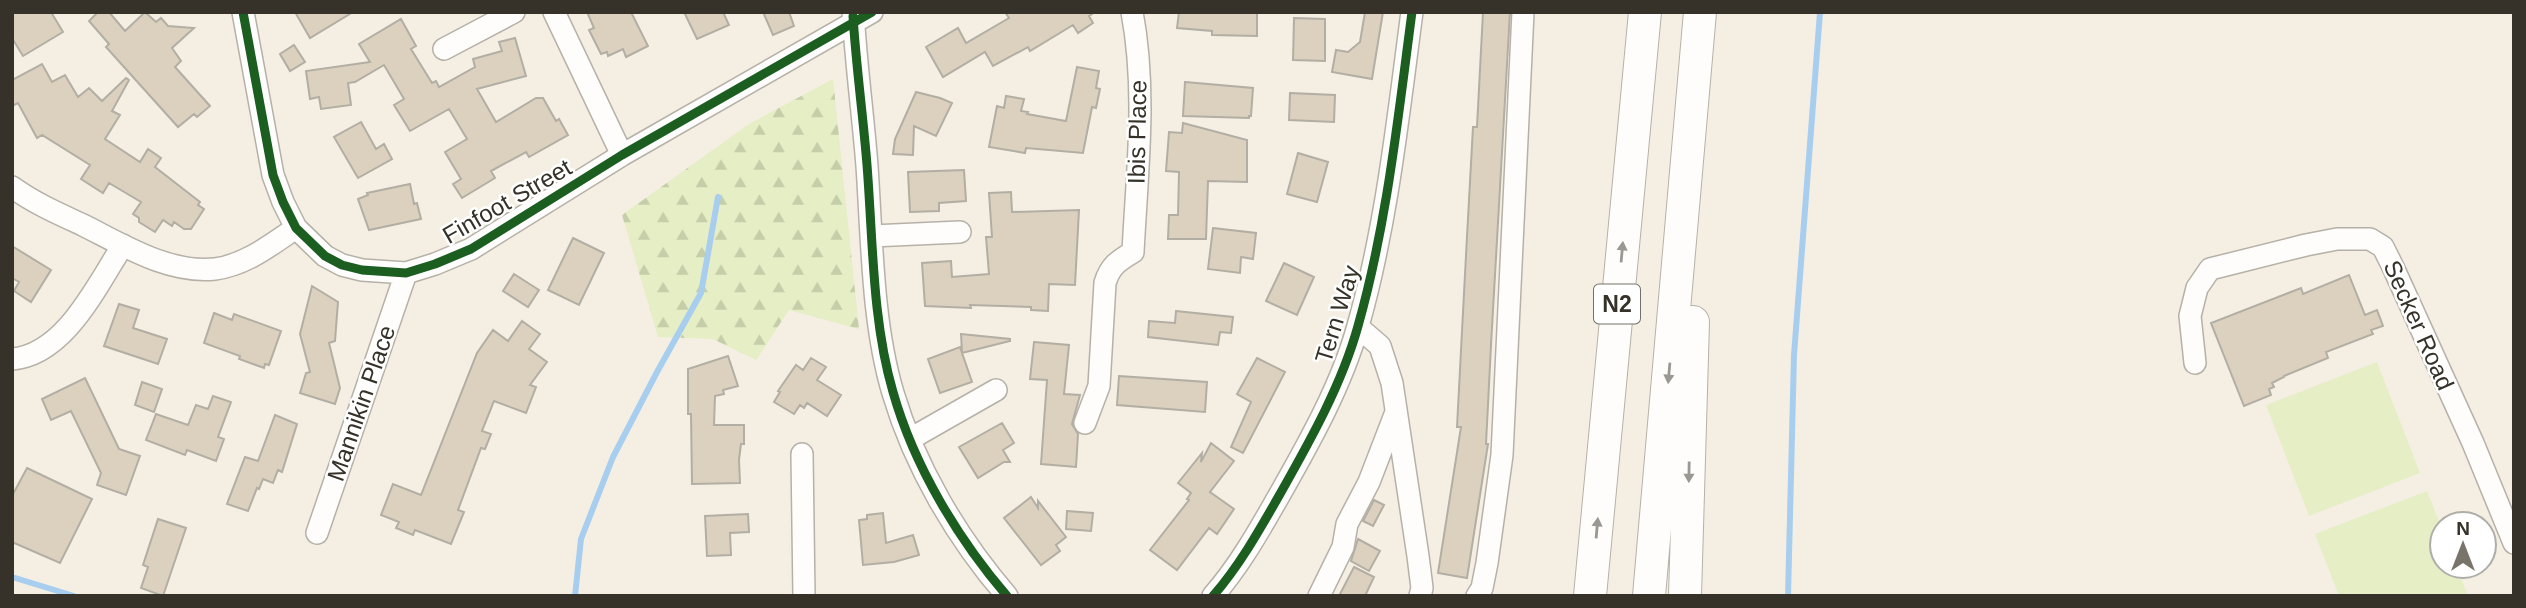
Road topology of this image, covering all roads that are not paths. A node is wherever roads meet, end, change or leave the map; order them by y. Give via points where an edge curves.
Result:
1 (243, 12) edge
2 (514, 12) edge
3 (554, 12) edge
4 (872, 12) edge
5 (1132, 12) edge
6 (1412, 12) edge
7 (1523, 12) edge
8 (1644, 12) edge
9 (1701, 12) edge
10 (853, 18) edge
11 (444, 49) dead end
12 (622, 155) junction
13 (12, 187) edge
14 (296, 228) junction
15 (960, 232) dead end
16 (872, 236) junction
17 (123, 245) junction
18 (406, 273) junction
19 (1358, 327) junction
20 (12, 359) edge
21 (2195, 363) dead end
22 (996, 390) dead end
23 (1397, 409) junction
24 (1085, 423) dead end
25 (910, 439) junction
26 (802, 454) dead end
27 (317, 533) dead end
28 (2514, 543) edge
29 (1427, 593) edge
30 (804, 596) edge
31 (1007, 596) edge
32 (1213, 596) edge
33 (1319, 596) edge
34 (1477, 596) edge
35 (1590, 596) edge
36 (1649, 596) edge
37 (1685, 596) edge

1 - 14 street, Finfoot Street via 273,175
2 - 11 street
3 - 12 street
4 - 10 street, Finfoot Street
5 - 24 street, Ibis Place via 1139,66 1133,252 1115,262 1105,283 1099,386
6 - 19 street, Tern Way via 1383,219
7 - 34 street via 1502,455 1487,563
35 -> 8 highway, N2
9 -> 36 highway, N2
9 -> 37 highway
10 - 12 street, Finfoot Street
10 - 16 street
12 - 18 street, Finfoot Street via 471,248
13 - 17 street
14 - 17 street via 262,251 216,269 178,266
14 - 18 street, Finfoot Street via 325,256 342,265
15 - 16 street
16 - 25 street via 882,344 892,392
17 - 20 street via 59,337 33,354
18 - 27 street, Mannikin Place
19 - 23 street via 1380,346
19 - 32 street, Tern Way via 1295,469 1249,548
21 - 28 street, Secker Road via 2190,316 2197,288 2210,269 2337,239 2370,239 2383,247 2393,267
22 - 25 street
23 - 29 street
23 - 33 street
25 - 31 street via 943,507
26 - 30 street

